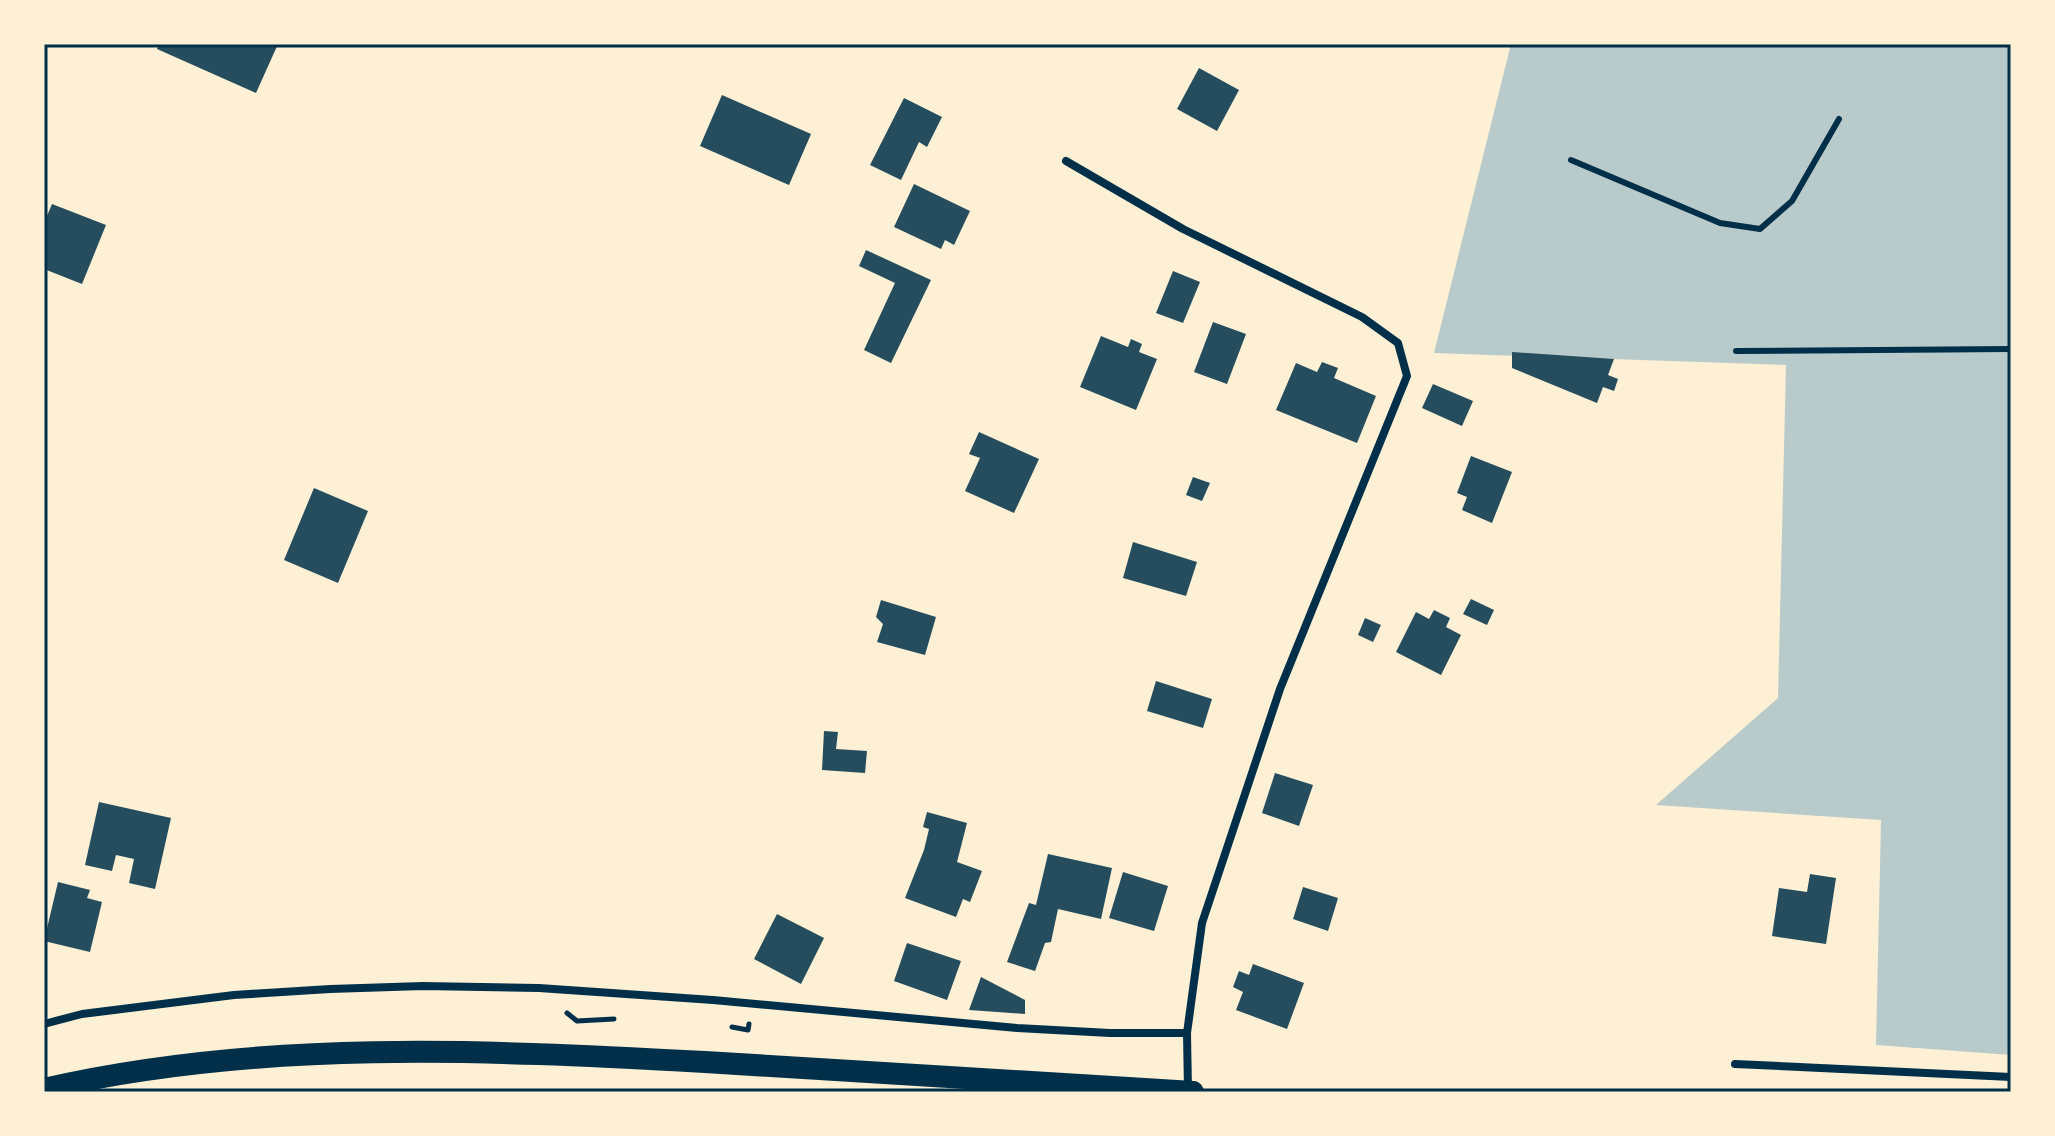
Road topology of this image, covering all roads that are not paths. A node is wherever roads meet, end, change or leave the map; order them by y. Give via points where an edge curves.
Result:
1 (1839, 119) dead end
2 (1571, 160) dead end
3 (1066, 161) dead end
4 (2011, 349) edge
5 (1736, 351) dead end
6 (44, 1024) edge
7 (1187, 1033) junction
8 (1735, 1064) dead end
9 (2011, 1077) edge
10 (44, 1089) edge
11 (1190, 1092) edge

1 - 2 lane via 1792,201 1760,229 1720,223
3 - 7 street via 1183,229 1362,317 1398,343 1407,376 1280,689 1202,923
4 - 5 lane
6 - 7 street via 82,1014 234,995 423,986 713,1000 1033,1029
7 - 11 street
8 - 9 street
10 - 11 highway via 221,1059 427,1051 635,1058

